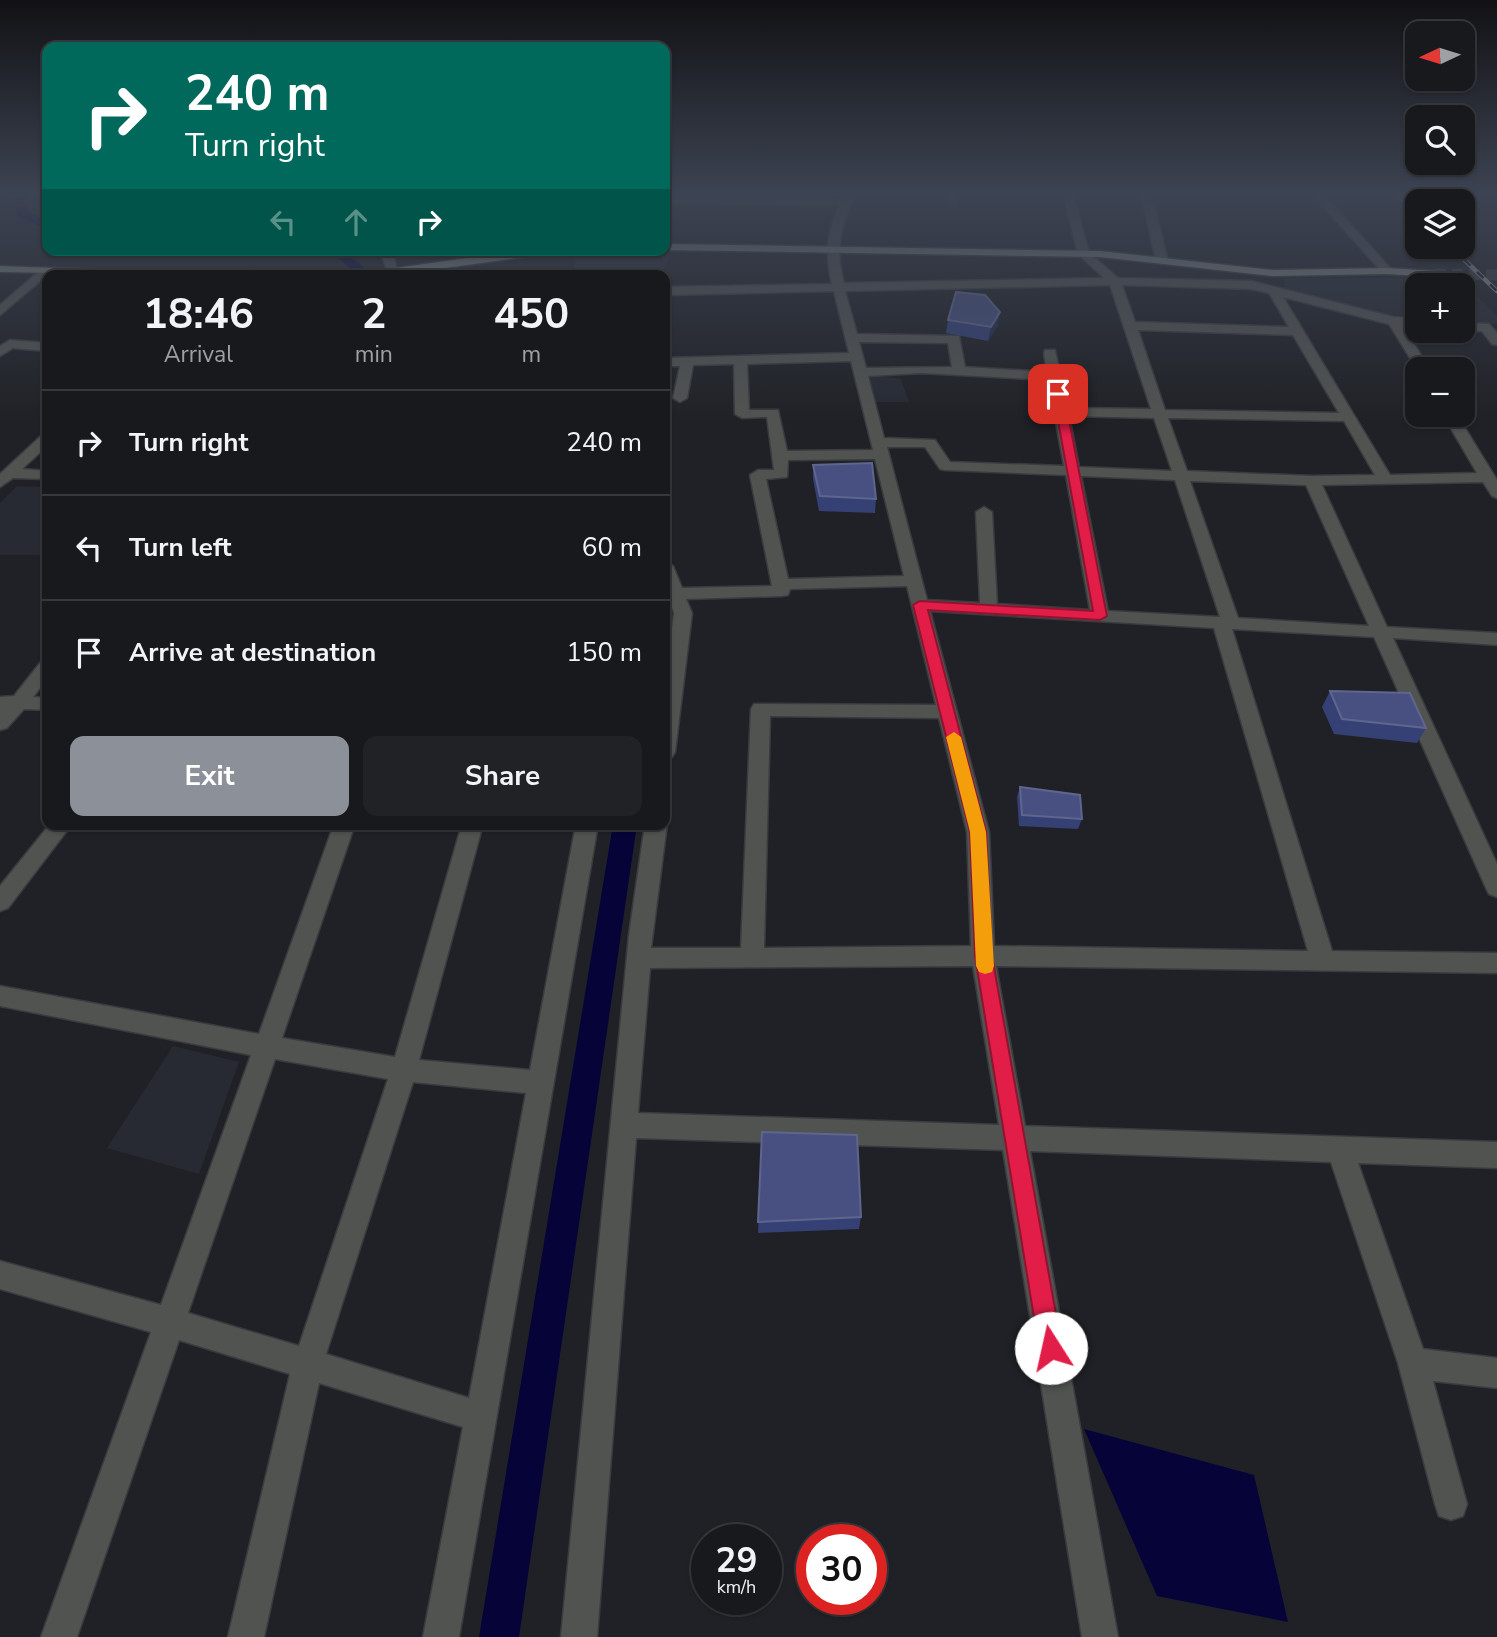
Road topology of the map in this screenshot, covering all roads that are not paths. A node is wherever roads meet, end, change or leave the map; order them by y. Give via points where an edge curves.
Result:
1 (18, 269) edge
2 (832, 269) edge
3 (835, 269) edge
4 (844, 269) edge
5 (1102, 269) edge
6 (1239, 269) edge
7 (47, 270) edge
8 (1387, 271) joint
9 (1419, 273) tunnel mouth
10 (42, 274) edge
11 (1115, 281) junction
12 (670, 290) edge
13 (1274, 291) junction
14 (0, 311) edge
15 (1394, 321) junction
16 (1405, 321) edge
17 (1130, 326) junction
18 (1475, 327) edge
19 (1297, 331) junction
20 (1497, 341) edge
21 (42, 347) edge
22 (0, 352) edge
23 (1050, 353) dead end
24 (856, 355) junction
25 (1416, 357) edge
26 (740, 360) junction
27 (670, 362) edge
28 (687, 362) junction
29 (959, 371) junction
30 (1055, 376) junction
31 (680, 398) dead end
32 (1062, 412) junction
33 (1160, 415) junction
34 (1348, 417) junction
35 (1457, 427) edge
36 (42, 443) edge
37 (880, 448) junction
38 (780, 456) junction
39 (1073, 471) junction
40 (1180, 474) junction
41 (42, 475) edge
42 (1487, 477) junction
43 (4, 478) edge
44 (1385, 480) junction
45 (1312, 481) junction
46 (1497, 493) edge
47 (984, 512) dead end
48 (914, 580) junction
49 (782, 584) junction
50 (670, 594) edge
51 (920, 605) junction
52 (989, 609) junction
53 (1100, 616) junction
54 (1226, 623) junction
55 (1380, 632) junction
56 (1497, 639) edge
57 (42, 672) edge
58 (9, 702) edge
59 (42, 704) edge
60 (947, 712) junction
61 (670, 713) edge
62 (0, 723) edge
63 (57, 830) edge
64 (343, 830) edge
65 (470, 830) edge
66 (586, 830) edge
67 (655, 830) edge
68 (1497, 888) edge
69 (0, 902) edge
70 (984, 956) junction
71 (639, 958) junction
72 (752, 958) junction
73 (1323, 961) junction
74 (1497, 963) edge
75 (0, 996) edge
76 (267, 1047) junction
77 (404, 1070) junction
78 (541, 1083) junction
79 (624, 1125) junction
80 (1015, 1139) junction
81 (1340, 1150) junction
82 (1497, 1155) edge
83 (0, 1275) edge
84 (170, 1322) junction
85 (1413, 1363) junction
86 (308, 1364) junction
87 (1497, 1373) edge
88 (481, 1417) junction
89 (1451, 1504) dead end
90 (59, 1637) edge
91 (246, 1637) edge
92 (441, 1637) edge
93 (579, 1637) edge
94 (1100, 1637) edge

1 - 7 main road
2 - 12 street
3 - 24 street
4 - 11 street
5 - 11 street
6 - 8 main road
8 - 9 main road
10 - 14 street
11 - 13 street via 1251,285
11 - 17 street
13 - 15 street
13 - 19 street
15 - 16 street
15 - 25 street
17 - 19 street
17 - 33 street
18 - 20 street via 1485,327
19 - 34 street
21 - 22 street via 10,344
23 - 30 street
24 - 26 street
24 - 29 street
24 - 29 street via 954,339
24 - 37 street
26 - 28 street
26 - 38 street via 742,414 773,413
27 - 28 street
28 - 31 street
29 - 30 street
30 - 32 street
32 - 33 street
32 - 39 street
33 - 34 street
33 - 40 street
34 - 44 street
35 - 42 street
36 - 43 street
37 - 38 street
37 - 39 street via 930,443 945,466
37 - 48 street
38 - 49 street via 782,474 758,475
39 - 40 street
39 - 53 street
40 - 45 street
40 - 54 street
41 - 43 street
42 - 44 street
42 - 46 street
44 - 45 street
45 - 55 street
47 - 52 street
48 - 49 street
48 - 51 street
49 - 50 street via 782,591
50 - 61 street via 683,613
51 - 52 street
51 - 60 street
52 - 53 street
53 - 54 street
54 - 55 street
54 - 73 street
55 - 56 street
55 - 68 street
57 - 58 street
58 - 59 street
58 - 62 street
60 - 70 street via 978,832
60 - 72 street via 761,709
63 - 69 street
64 - 76 street
65 - 77 street
66 - 78 street
67 - 71 street
70 - 72 street
70 - 73 street
70 - 80 street
71 - 72 street
71 - 79 street
73 - 74 street
75 - 76 street
76 - 77 street
76 - 84 street
77 - 78 street
77 - 86 street
78 - 88 street
79 - 80 street
79 - 93 street
80 - 81 street
80 - 94 street
81 - 82 street
81 - 85 street
83 - 84 street
84 - 86 street
84 - 90 street
85 - 87 street
85 - 89 street
86 - 88 street
86 - 91 street
88 - 92 street

